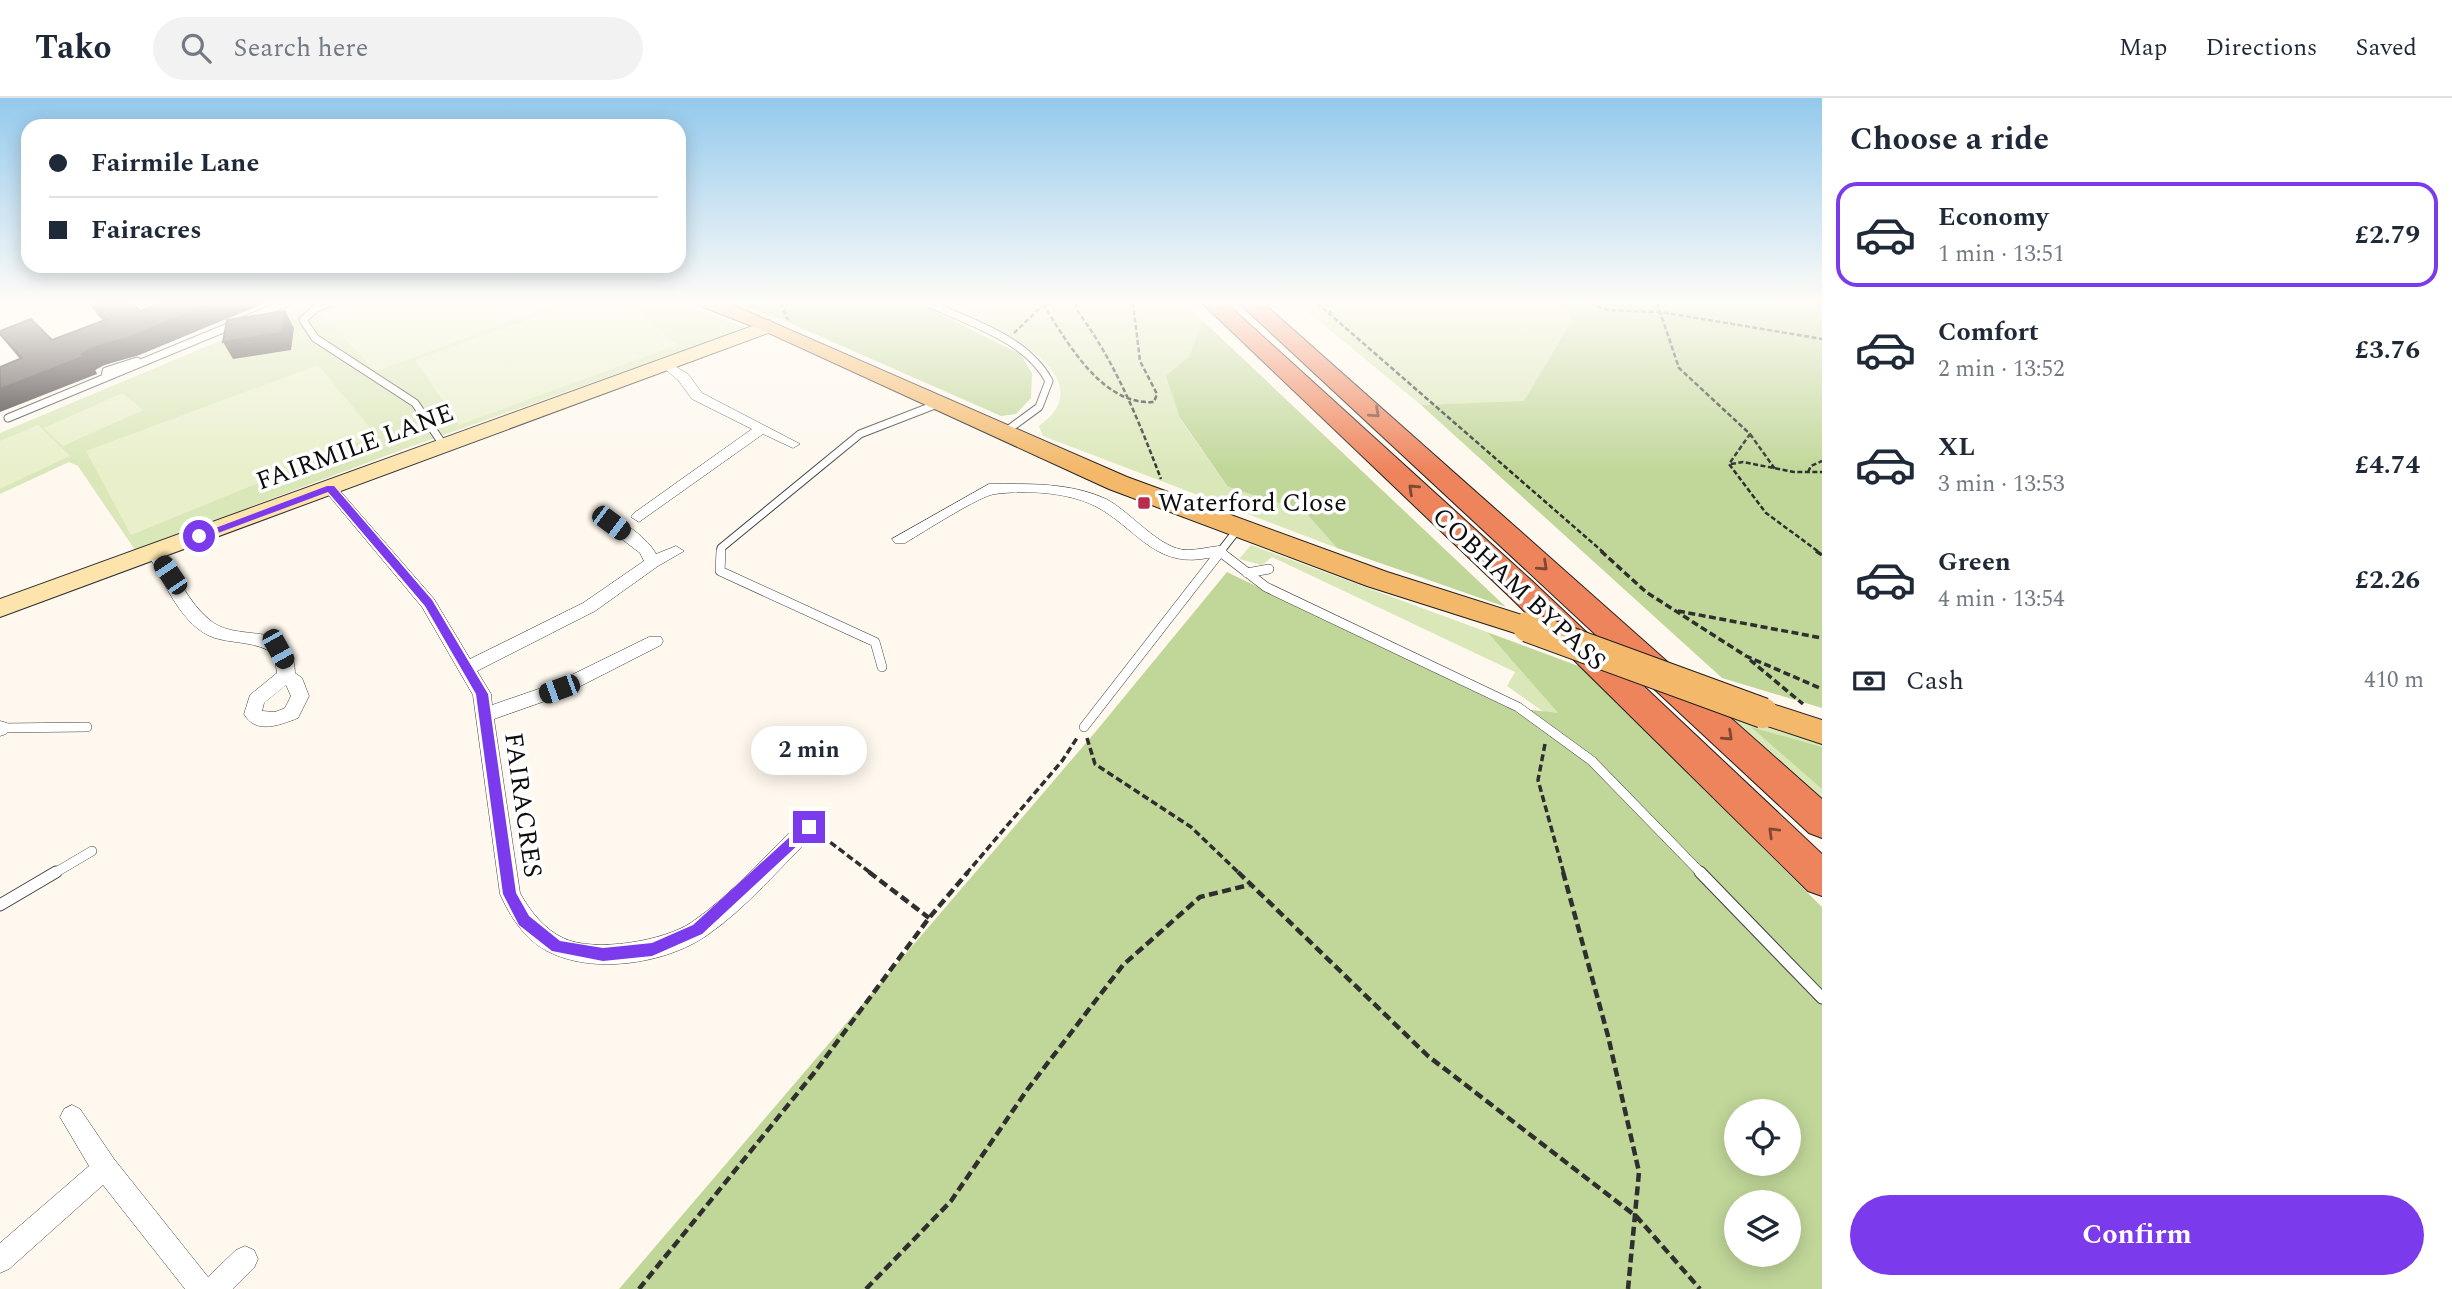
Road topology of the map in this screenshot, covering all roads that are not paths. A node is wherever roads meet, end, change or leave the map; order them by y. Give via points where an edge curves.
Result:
1 (151, 359) edge
2 (347, 359) edge
3 (683, 359) edge
4 (842, 359) edge
5 (1035, 359) edge
6 (1273, 359) edge
7 (1312, 359) edge
8 (666, 365) junction
9 (941, 403) junction
10 (8, 418) dead end
11 (761, 429) junction
12 (1005, 432) junction
13 (793, 444) dead end
14 (444, 446) junction
15 (330, 488) junction
16 (639, 517) dead end
17 (611, 523) dead end
18 (1238, 529) junction
19 (900, 538) dead end
20 (676, 551) dead end
21 (1219, 551) junction
22 (155, 552) junction
23 (652, 562) junction
24 (1269, 569) dead end
25 (1247, 573) junction
26 (0, 608) edge
27 (655, 641) dead end
28 (882, 667) dead end
29 (467, 668) junction
30 (286, 676) dead end
31 (483, 716) junction
32 (1817, 722) edge
33 (87, 727) dead end
34 (1084, 727) road end
35 (1, 729) edge
36 (1822, 822) edge
37 (809, 827) road end
38 (92, 851) dead end
39 (1822, 879) edge
40 (0, 905) edge
41 (1822, 998) edge
42 (72, 1117) dead end
43 (105, 1168) junction
44 (245, 1259) dead end
45 (0, 1260) edge
46 (201, 1289) edge
47 (214, 1289) edge

1 - 10 lane via 114,366 105,377
2 - 14 lane via 415,403 426,413
3 - 8 street, FAIRMILE LANE
4 - 9 main road
5 - 12 lane via 1049,382 1039,407
39 -> 6 highway, COBHAM BYPASS
7 -> 36 highway, COBHAM BYPASS
8 - 11 street via 683,377 697,396
8 - 14 street, FAIRMILE LANE
9 - 12 main road
9 - 28 lane via 860,434 721,548 720,571 875,642
11 - 13 street
11 - 16 street
12 - 18 main road
14 - 15 street, FAIRMILE LANE
15 - 22 street, FAIRMILE LANE
15 - 29 street, FAIRACRES via 428,603
17 - 23 street via 647,550
18 - 21 lane
18 - 32 main road, bridge via 1763,713
19 - 21 street via 989,489 1036,489 1067,492 1101,503 1163,548 1184,556
20 - 23 street
21 - 25 lane
21 - 34 lane
22 - 26 street, FAIRMILE LANE
22 - 30 street via 183,599 208,628 225,635 262,638 278,649 287,665
23 - 29 street via 634,580
24 - 25 lane
25 - 41 lane via 1266,587 1518,707 1592,761
27 - 31 street via 559,689
29 - 31 street, FAIRACRES via 482,694
31 - 37 street, FAIRACRES via 510,894 524,920 556,947 603,954 652,950 698,930
33 - 35 lane
38 - 40 lane
42 - 43 street
43 - 45 street
43 - 46 street
44 - 47 street

